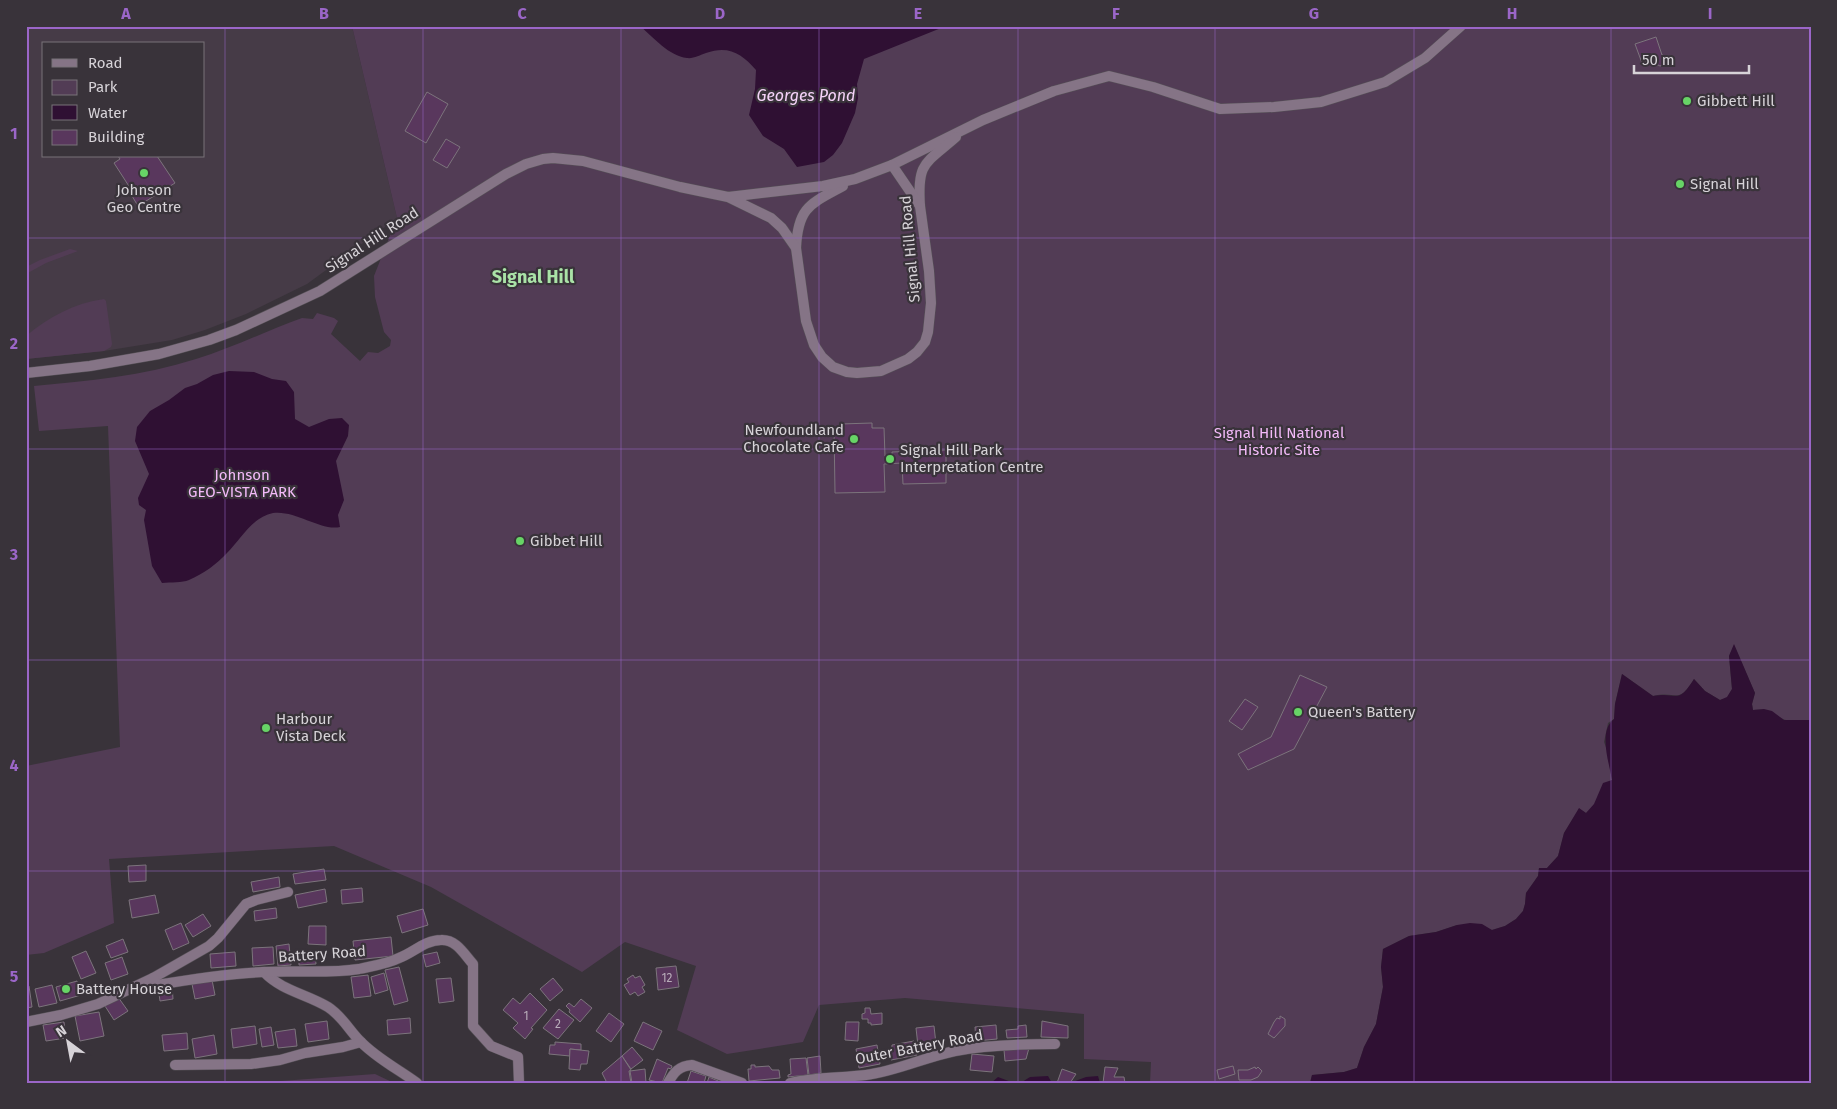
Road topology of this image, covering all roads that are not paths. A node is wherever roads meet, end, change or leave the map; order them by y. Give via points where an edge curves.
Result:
1 (1461, 26) edge
2 (970, 125) junction
3 (892, 165) junction
4 (855, 179) junction
5 (728, 197) junction
6 (920, 206) junction
7 (796, 248) junction
8 (26, 373) edge
9 (288, 892) dead end
10 (264, 972) junction
11 (153, 978) junction
12 (26, 1022) edge
13 (361, 1042) junction
14 (1055, 1044) dead end
15 (175, 1066) dead end
16 (417, 1083) edge
17 (519, 1083) edge
18 (668, 1083) edge
19 (742, 1083) edge
20 (790, 1083) edge

1 - 2 street, Signal Hill Road via 1425,58 1384,82 1321,102 1220,109 1109,76 1054,92
2 - 3 street, Signal Hill Road
2 - 6 street, Signal Hill Road via 925,165 919,180
3 - 4 street, Signal Hill Road
3 - 6 street
4 - 5 street, Signal Hill Road
4 - 7 street via 807,208 798,224
5 - 7 street, Signal Hill Road via 777,222
5 - 8 street, Signal Hill Road via 583,161 543,158 506,174 320,291 236,330 159,354
6 - 7 street, Signal Hill Road via 929,271 931,303 928,332 917,352 881,371 847,372 833,367 818,352 806,321
9 - 11 street via 246,904 209,946
10 - 11 street, Battery Road via 157,985
10 - 13 street via 273,981 327,1006 339,1015
10 - 17 street, Battery Road via 357,969 398,959 432,941 452,942 473,964 474,1026 491,1046 518,1057
11 - 12 street via 98,1004
13 - 15 street via 251,1064
13 - 16 street
14 - 20 street, Outer Battery Road via 956,1051 866,1075
18 - 19 street via 677,1069 692,1064

